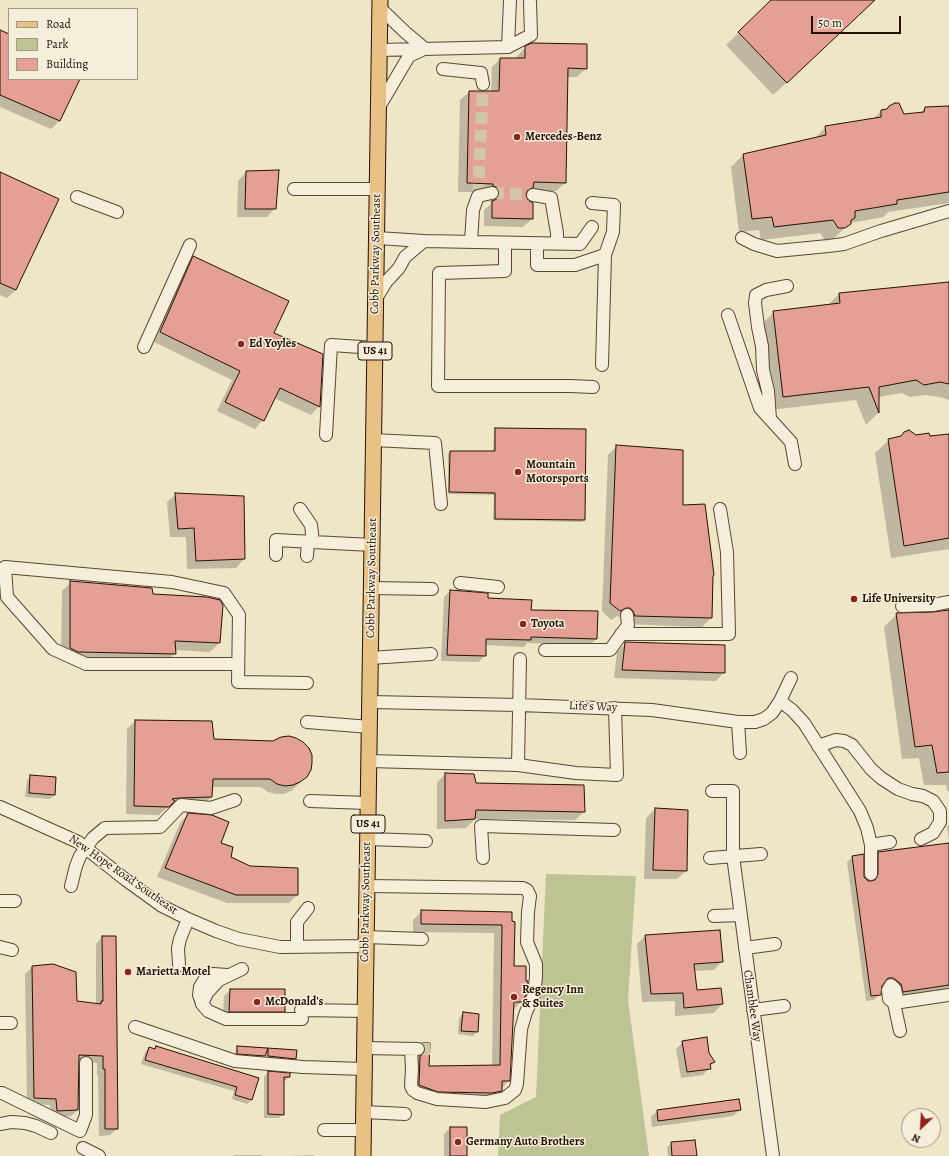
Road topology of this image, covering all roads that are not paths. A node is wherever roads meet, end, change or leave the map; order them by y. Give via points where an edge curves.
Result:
1 (510, 0) edge
2 (530, 2) dead end
3 (380, 4) edge
4 (508, 47) junction
5 (424, 48) junction
6 (379, 50) junction
7 (443, 69) dead end
8 (483, 84) tunnel mouth
9 (379, 107) junction
10 (377, 189) junction
11 (294, 190) dead end
12 (492, 193) tunnel mouth
13 (533, 195) tunnel mouth
14 (77, 197) dead end
15 (592, 203) dead end
16 (949, 211) edge
17 (117, 212) dead end
18 (592, 227) dead end
19 (377, 238) junction
20 (742, 238) dead end
21 (424, 241) junction
22 (471, 242) junction
23 (505, 243) junction
24 (537, 244) junction
25 (557, 244) junction
26 (190, 245) dead end
27 (605, 255) junction
28 (787, 286) dead end
29 (375, 300) junction
30 (728, 315) dead end
31 (144, 347) dead end
32 (375, 348) junction
33 (602, 365) dead end
34 (592, 387) dead end
35 (770, 419) junction
36 (326, 434) dead end
37 (373, 440) junction
38 (795, 464) dead end
39 (441, 504) dead end
40 (300, 509) dead end
41 (720, 510) dead end
42 (311, 542) junction
43 (372, 545) junction
44 (276, 555) dead end
45 (307, 556) dead end
46 (460, 583) dead end
47 (498, 587) dead end
48 (371, 588) junction
49 (432, 589) dead end
50 (949, 602) edge
51 (902, 606) dead end
52 (627, 615) dead end
53 (621, 634) junction
54 (545, 650) dead end
55 (431, 654) dead end
56 (370, 658) junction
57 (520, 659) dead end
58 (238, 664) junction
59 (790, 678) dead end
60 (307, 683) dead end
61 (780, 701) junction
62 (370, 702) junction
63 (520, 705) junction
64 (615, 708) junction
65 (306, 722) dead end
66 (738, 722) junction
67 (370, 727) junction
68 (818, 746) junction
69 (740, 753) dead end
70 (369, 761) junction
71 (518, 765) junction
72 (712, 791) dead end
73 (235, 800) dead end
74 (310, 801) dead end
75 (368, 803) junction
76 (0, 807) edge
77 (614, 830) dead end
78 (921, 838) dead end
79 (368, 839) junction
80 (426, 841) dead end
81 (890, 842) dead end
82 (871, 845) junction
83 (85, 847) junction
84 (761, 854) dead end
85 (733, 856) junction
86 (483, 858) dead end
87 (710, 858) dead end
88 (871, 874) dead end
89 (71, 886) dead end
90 (367, 886) junction
91 (15, 900) dead end
92 (0, 901) edge
93 (308, 908) dead end
94 (740, 915) junction
95 (714, 916) dead end
96 (188, 919) junction
97 (422, 939) dead end
98 (366, 942) junction
99 (775, 944) dead end
100 (297, 947) junction
101 (745, 948) junction
102 (179, 965) dead end
103 (242, 969) dead end
104 (949, 995) edge
105 (784, 1006) dead end
106 (753, 1010) junction
107 (365, 1011) junction
108 (135, 1027) dead end
109 (900, 1031) dead end
110 (364, 1048) junction
111 (86, 1063) dead end
112 (364, 1069) junction
113 (0, 1093) edge
114 (364, 1112) junction
115 (405, 1114) dead end
116 (0, 1124) edge
117 (324, 1130) dead end
118 (364, 1130) junction
119 (51, 1133) dead end
120 (83, 1148) dead end
121 (99, 1156) edge
122 (363, 1156) edge
123 (772, 1156) edge

1 - 4 street
2 - 4 street via 531,35
3 - 5 street via 405,32
3 - 6 main road, Cobb Parkway Southeast / US 41
4 - 5 street
5 - 6 street
5 - 9 street via 409,56
6 - 9 main road, Cobb Parkway Southeast / US 41
7 - 8 street via 481,73
9 - 10 main road, Cobb Parkway Southeast / US 41
10 - 11 street
10 - 19 main road, Cobb Parkway Southeast / US 41
12 - 22 street via 478,196 473,210
13 - 25 street via 551,198
14 - 17 street
15 - 27 street via 614,205 613,232
16 - 20 street via 844,244 777,251
18 - 25 street via 580,244
19 - 21 street
19 - 29 main road, Cobb Parkway Southeast / US 41
21 - 22 street
21 - 29 street via 405,257
22 - 23 street
23 - 24 street
23 - 34 street via 505,271 439,273 438,386
24 - 25 street
24 - 27 street via 537,265 575,265
26 - 31 street
27 - 33 street
28 - 35 street via 766,290 756,295
29 - 32 main road, Cobb Parkway Southeast / US 41
30 - 35 street via 760,408
32 - 36 street via 331,345
32 - 37 main road, Cobb Parkway Southeast / US 41
35 - 38 street via 791,442
37 - 39 street via 435,442
37 - 43 main road, Cobb Parkway Southeast / US 41
40 - 42 street via 311,525
41 - 53 street via 727,552 729,634
42 - 43 street
42 - 44 street via 276,540
42 - 45 street
43 - 48 main road, Cobb Parkway Southeast / US 41
46 - 47 street
48 - 49 street
48 - 56 main road, Cobb Parkway Southeast / US 41
50 - 51 street
52 - 53 street via 628,625
53 - 54 street via 610,650
55 - 56 street
56 - 62 main road, Cobb Parkway Southeast / US 41
57 - 63 street
58 - 58 street via 86,664 53,649 7,597 5,567 172,582 224,593 239,615
58 - 60 street via 238,682
59 - 61 street, Life's Way
61 - 66 street, Life's Way via 764,719
61 - 68 street via 804,723
62 - 63 street, Life's Way
62 - 67 main road, Cobb Parkway Southeast / US 41
63 - 64 street, Life's Way
63 - 71 street
64 - 66 street, Life's Way via 652,710
64 - 71 street via 617,775 576,773
65 - 67 street
66 - 69 street
67 - 70 main road, Cobb Parkway Southeast / US 41
68 - 78 street via 836,740 844,741 852,745 881,778 898,789 933,801 940,811 940,822 933,833
68 - 82 street via 860,811
70 - 71 street
70 - 75 main road, Cobb Parkway Southeast / US 41
72 - 85 street, Chamblee Way via 733,791
73 - 83 street via 211,808 181,805 160,827 105,828
74 - 75 street
75 - 79 main road, Cobb Parkway Southeast / US 41
76 - 83 street, New Hope Road Southeast
77 - 86 street via 481,826
79 - 80 street
79 - 90 main road, Cobb Parkway Southeast / US 41
81 - 82 street
82 - 88 street
83 - 89 street via 76,866
83 - 96 street, New Hope Road Southeast via 162,906
84 - 85 street
85 - 87 street
85 - 94 street, Chamblee Way
90 - 98 main road, Cobb Parkway Southeast / US 41
90 - 110 street via 505,887 527,890 530,896 527,942 536,964 536,977 534,994 521,1029 515,1090 505,1098 486,1102 437,1099 417,1093 411,1086 414,1049
91 - 92 street
93 - 100 street via 296,922
94 - 95 street
94 - 101 street, Chamblee Way
96 - 100 street, New Hope Road Southeast via 239,939
96 - 102 street via 178,948
97 - 98 street, New Hope Road Southeast
98 - 100 street, New Hope Road Southeast
98 - 107 main road, Cobb Parkway Southeast / US 41
99 - 101 street
101 - 106 street, Chamblee Way
103 - 107 street via 219,980 207,993 202,1004 208,1011 226,1019
104 - 109 street via 894,1002
105 - 106 street
106 - 123 street, Chamblee Way
107 - 110 main road, Cobb Parkway Southeast / US 41
108 - 112 street via 235,1061
110 - 112 main road, Cobb Parkway Southeast / US 41
111 - 113 street via 86,1115 80,1131
112 - 114 main road, Cobb Parkway Southeast / US 41
114 - 115 street
114 - 118 main road, Cobb Parkway Southeast / US 41
116 - 119 street via 25,1123
117 - 118 street
118 - 122 main road, Cobb Parkway Southeast / US 41
120 - 121 street

